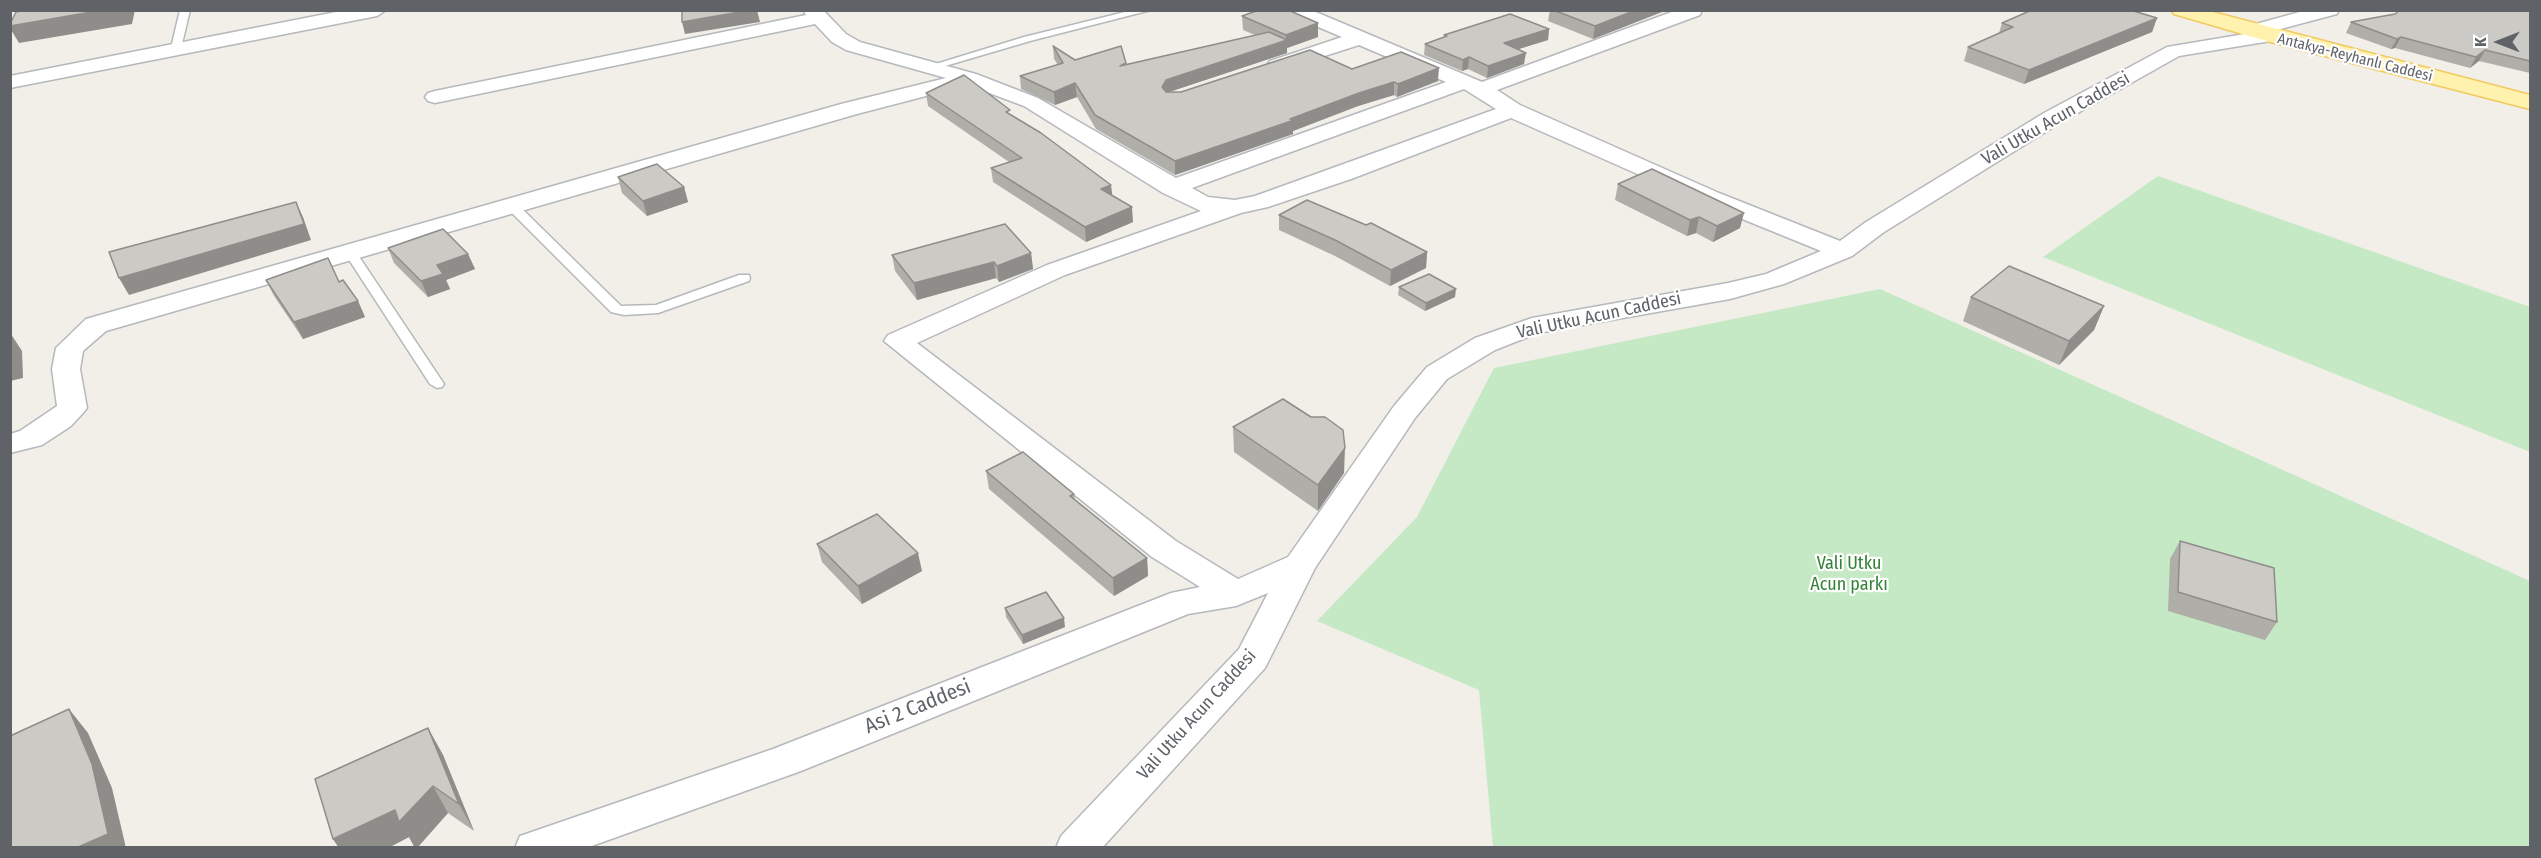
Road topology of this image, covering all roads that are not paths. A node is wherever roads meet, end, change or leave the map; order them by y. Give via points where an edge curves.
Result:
1 (185, 10) edge
2 (377, 10) edge
3 (1147, 10) edge
4 (1294, 10) edge
5 (1691, 10) edge
6 (2181, 10) edge
7 (2330, 10) edge
8 (815, 14) edge
9 (2261, 34) junction
10 (1357, 39) junction
11 (176, 48) junction
12 (931, 67) junction
13 (1259, 71) edge
14 (969, 78) junction
15 (10, 82) edge
16 (1472, 85) junction
17 (435, 97) dead end
18 (2530, 102) edge
19 (1512, 110) junction
20 (1171, 188) junction
21 (511, 206) junction
22 (1235, 207) junction
23 (1844, 251) junction
24 (350, 252) junction
25 (744, 278) dead end
26 (437, 384) dead end
27 (10, 444) edge
28 (1300, 565) junction
29 (1236, 594) junction
30 (535, 848) edge
31 (1076, 848) edge

1 - 11 lane
2 - 11 street
3 - 12 lane
4 - 10 street
5 - 16 street
6 - 9 main road, Antakya-Reyhanlı Caddesi
7 - 9 street, Vali Utku Acun Caddesi
8 - 12 street via 839,38 853,45
8 - 17 street
9 - 18 main road, Antakya-Reyhanlı Caddesi
9 - 23 street, Vali Utku Acun Caddesi via 2174,51 2052,118 1875,227
10 - 13 street
10 - 16 street
11 - 15 street
12 - 14 street
14 - 20 street via 1031,102
14 - 21 street
16 - 19 street
16 - 20 street
19 - 22 street via 1343,174
19 - 23 street via 1711,198
20 - 22 street via 1202,204
21 - 24 street
21 - 25 lane via 616,309 658,309
22 - 29 street via 1056,270 898,341 1164,549
23 - 28 street, Vali Utku Acun Caddesi via 1775,279 1730,291 1532,326 1485,344 1437,373 1404,412
24 - 26 lane
24 - 27 street via 96,325 70,348 66,369 72,408 31,438
28 - 29 street, Asi 2 Caddesi
28 - 31 street, Vali Utku Acun Caddesi via 1252,658
29 - 30 street, Asi 2 Caddesi via 1183,602 787,760

